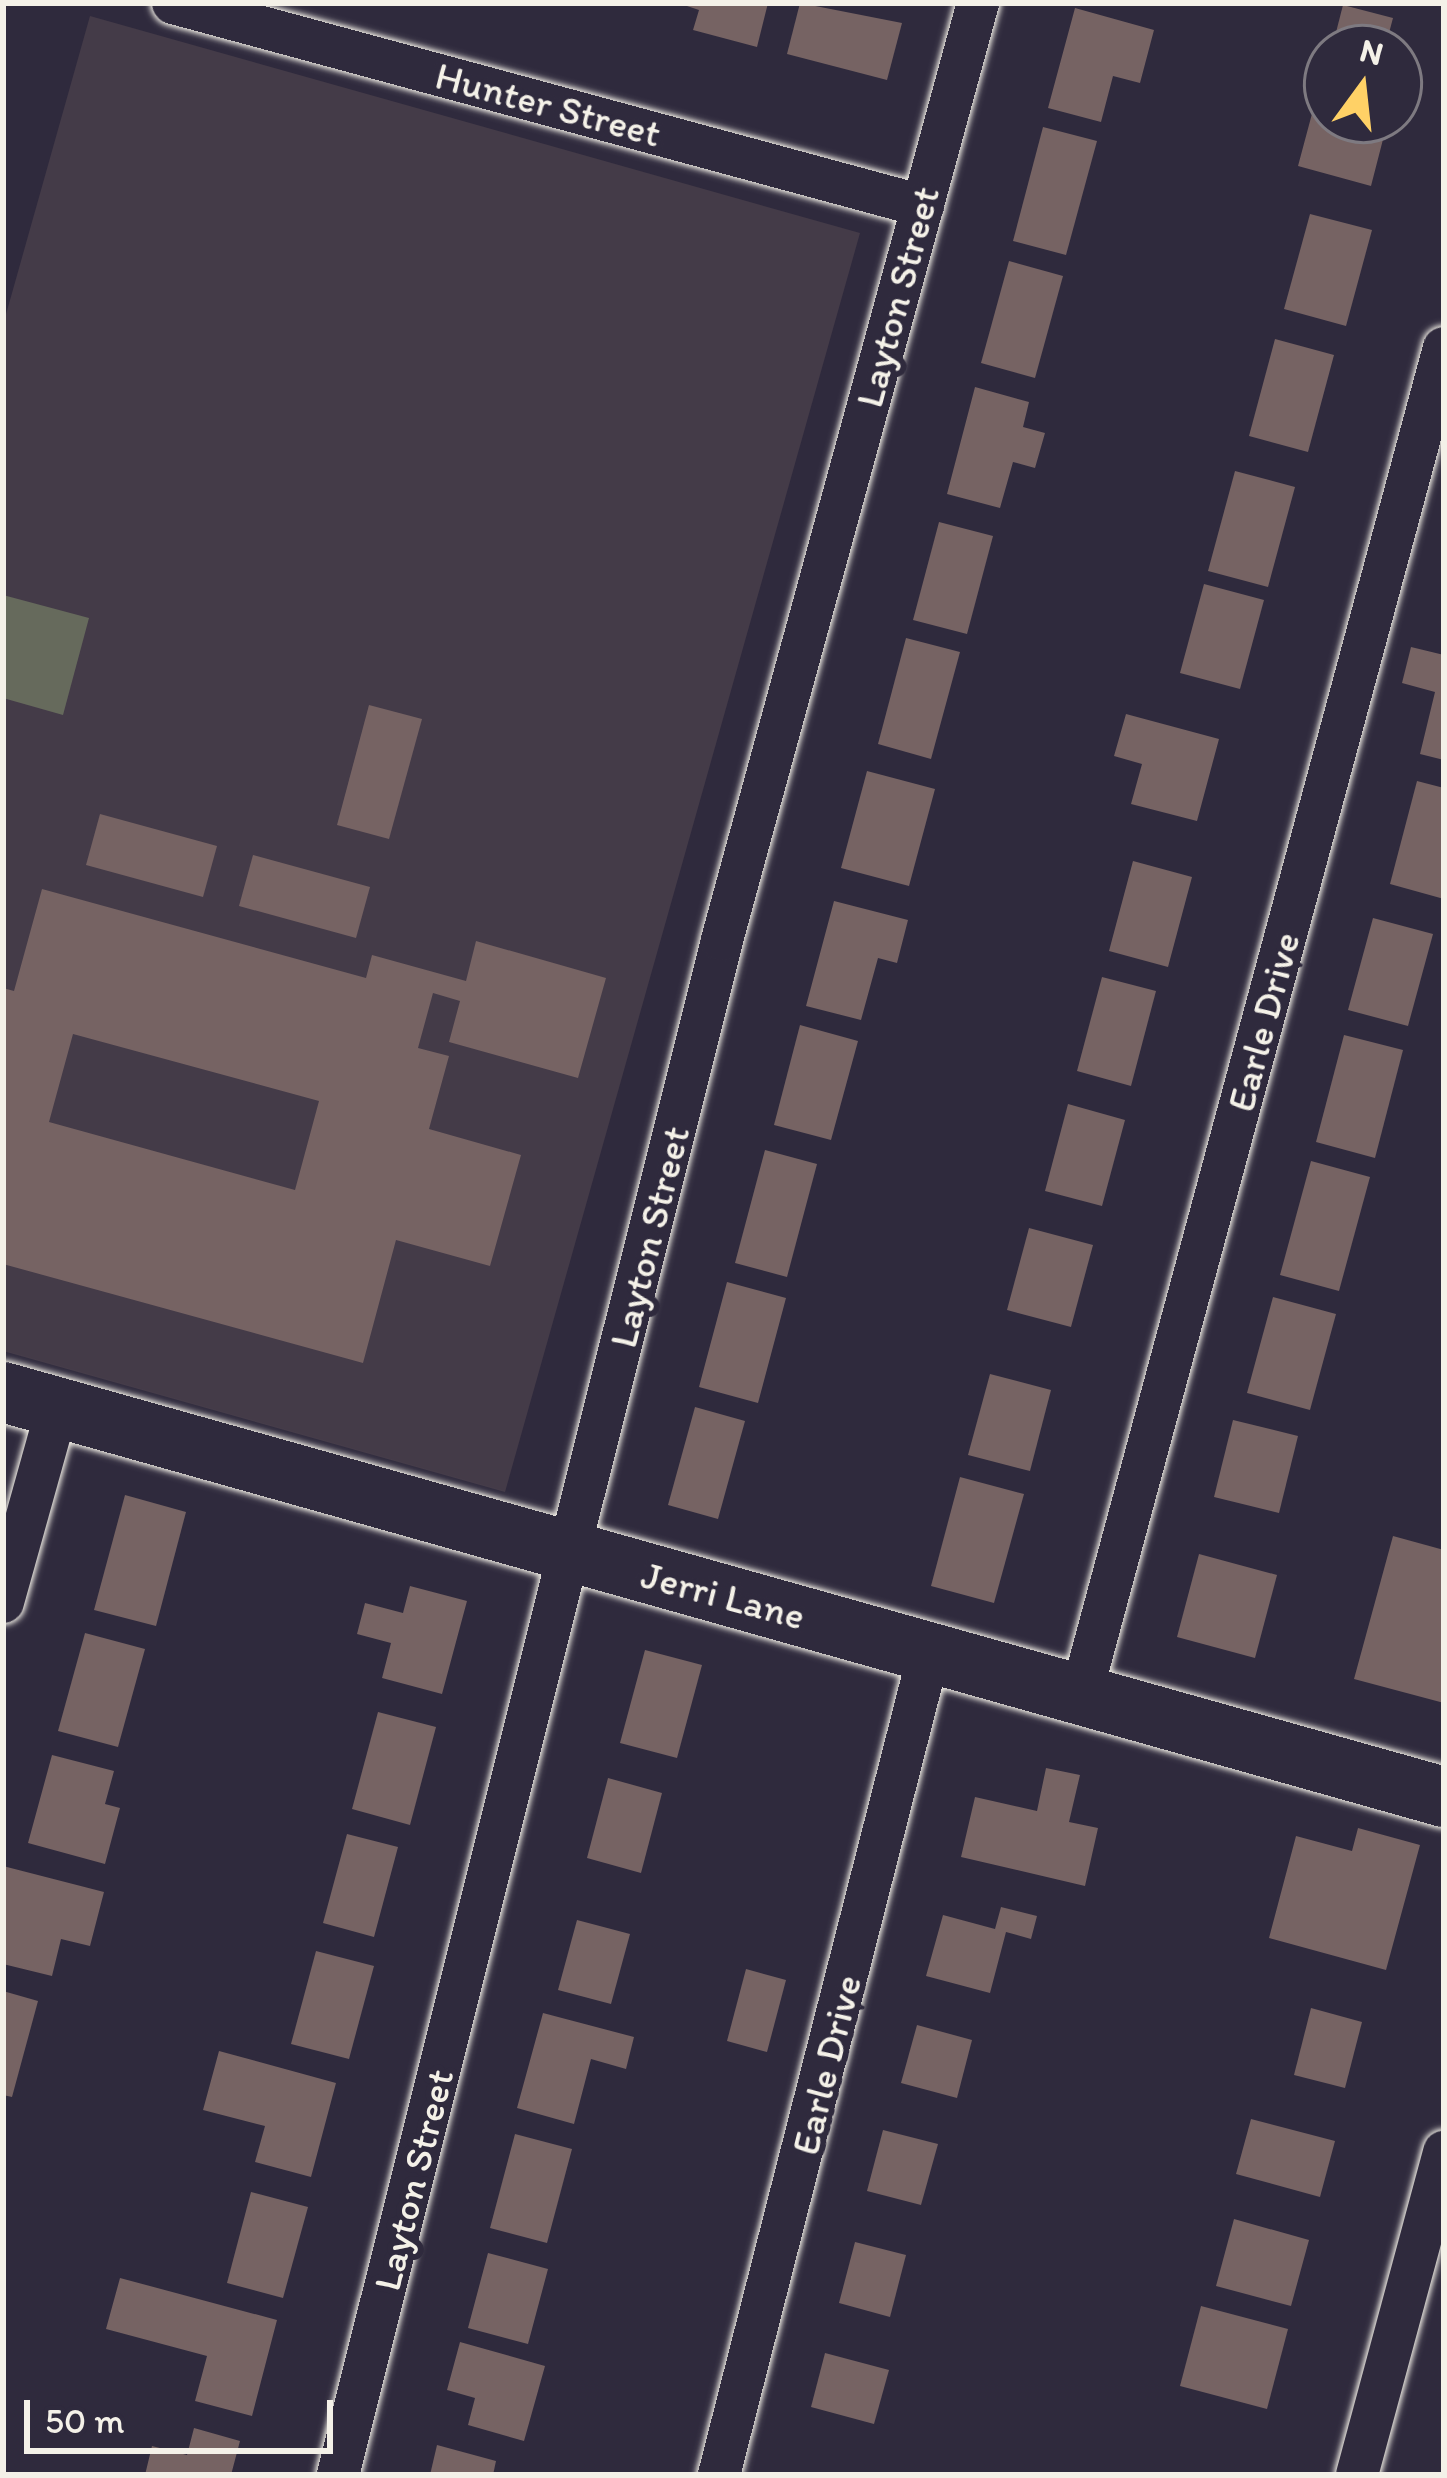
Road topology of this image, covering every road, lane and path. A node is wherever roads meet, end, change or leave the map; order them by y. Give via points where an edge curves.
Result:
1 (173, 3) edge
2 (979, 3) edge
3 (923, 206) junction
4 (1444, 348) edge
5 (30, 1400) edge
6 (574, 1556) junction
7 (3, 1602) edge
8 (929, 1653) junction
9 (1082, 1695) junction
10 (1444, 1797) edge
11 (1444, 2152) edge
12 (338, 2475) edge
13 (719, 2475) edge
14 (1357, 2475) edge

1 - 3 street, Hunter Street
2 - 3 street, Layton Street
3 - 6 street, Layton Street via 722,940
4 - 9 street, Earle Drive
5 - 6 street, Jerri Lane
5 - 7 street
6 - 8 street, Jerri Lane
6 - 12 street, Layton Street
8 - 9 street, Jerri Lane
8 - 13 street, Earle Drive
9 - 10 street, Jerri Lane
11 - 14 street

